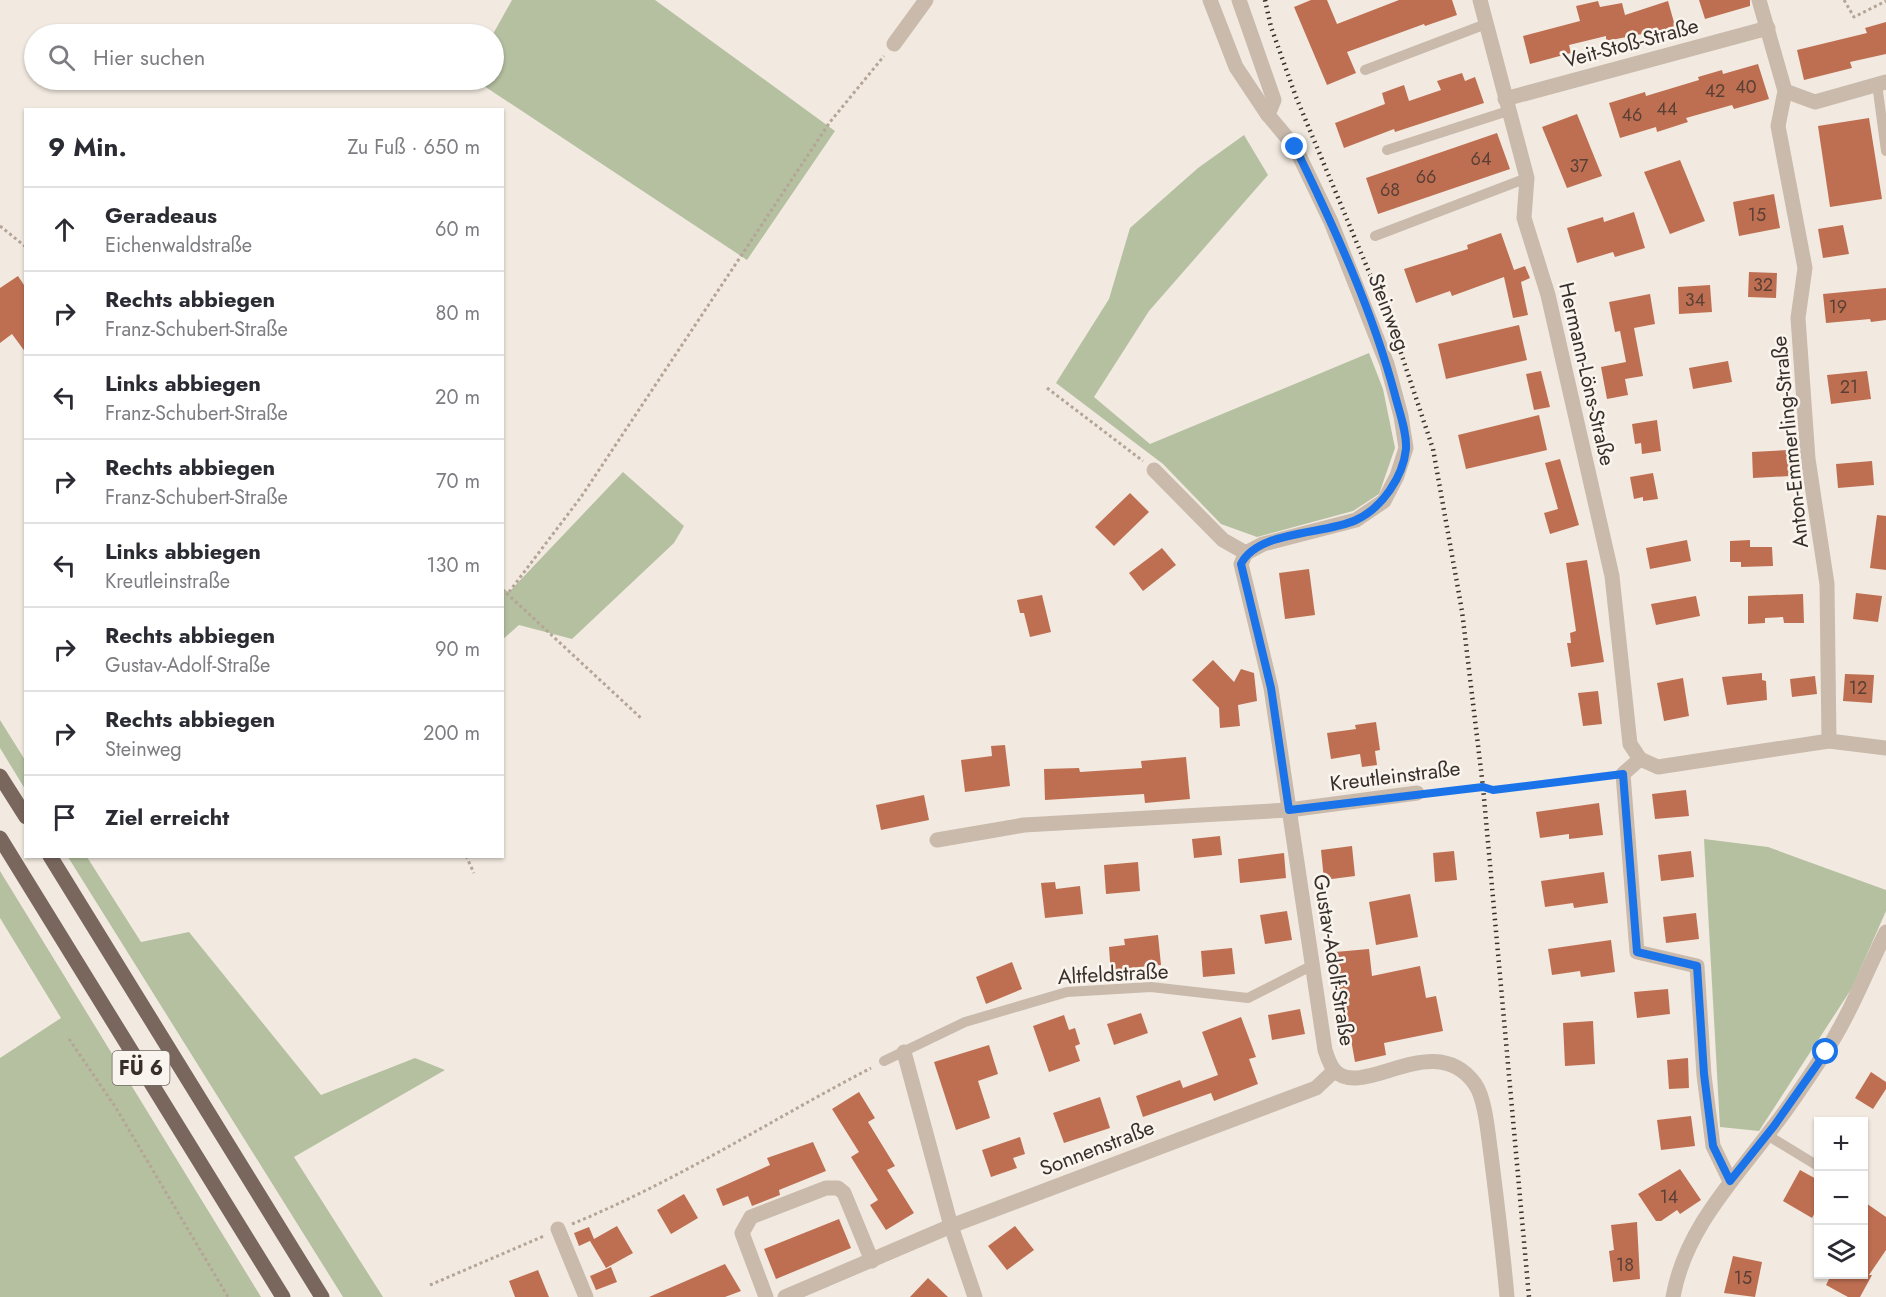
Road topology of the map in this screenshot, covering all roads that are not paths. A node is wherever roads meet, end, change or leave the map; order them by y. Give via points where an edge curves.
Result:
1 (926, 0) edge
2 (1210, 0) edge
3 (1239, 0) edge
4 (1480, 0) edge
5 (1759, 0) edge
6 (1486, 24) junction
7 (1767, 28) junction
8 (894, 44) road end
9 (1365, 70) dead end
10 (1882, 83) edge
11 (1785, 91) junction
12 (1506, 105) junction
13 (1268, 114) junction
14 (1387, 150) dead end
15 (1886, 151) edge
16 (1527, 178) junction
17 (1375, 236) dead end
18 (1154, 470) road end
19 (1244, 558) junction
20 (1829, 741) junction
21 (1886, 748) edge
22 (1640, 759) junction
23 (0, 776) edge
24 (1417, 794) road end
25 (1289, 810) junction
26 (24, 814) edge
27 (0, 838) edge
28 (937, 840) dead end
29 (51, 858) edge
30 (1886, 932) edge
31 (1313, 965) junction
32 (904, 1052) junction
33 (884, 1061) road end
34 (1334, 1071) junction
35 (1767, 1135) junction
36 (1814, 1164) edge
37 (1730, 1181) junction
38 (951, 1226) junction
39 (558, 1229) road end
40 (872, 1261) junction
41 (283, 1297) edge
42 (322, 1297) edge
43 (586, 1297) edge
44 (766, 1297) edge
45 (785, 1297) edge
46 (975, 1297) edge
47 (1507, 1297) edge
48 (1673, 1297) edge

1 - 8 street
2 - 13 street, Steinweg via 1236,67
3 - 13 street via 1274,100
4 - 6 street, Hermann-Löns-Straße
5 - 7 street, Anton-Emmerling-Straße
6 - 9 lane
6 - 12 street, Hermann-Löns-Straße
7 - 11 street, Anton-Emmerling-Straße
7 - 12 street, Veit-Stoß-Straße
10 - 11 street via 1815,102
10 - 15 lane
11 - 20 street, Anton-Emmerling-Straße via 1778,126 1805,268 1798,318 1808,459 1827,584
12 - 14 lane
12 - 16 street, Hermann-Löns-Straße
13 - 19 street, Steinweg via 1295,147 1331,222 1387,364 1406,448 1384,501 1356,520 1263,544
16 - 17 lane
16 - 22 street, Hermann-Löns-Straße via 1524,218 1548,295 1612,576 1630,744
18 - 19 street
19 - 25 street, Gustav-Adolf-Straße via 1271,688
20 - 21 street
20 - 22 street via 1658,767
22 - 37 street via 1623,774 1637,952 1697,966 1713,1146
23 - 26 main road
24 - 25 street, Kreutleinstraße
25 - 28 street, Kreutleinstraße via 1024,825
25 - 31 street, Gustav-Adolf-Straße
27 - 41 main road, FÜ 6
29 - 42 main road, FÜ 6
30 - 35 street via 1826,1052
31 - 32 lane, Altfeldstraße via 1248,998 1151,987 1066,992 965,1022
31 - 34 street, Gustav-Adolf-Straße via 1324,1050
32 - 33 lane, Altfeldstraße
32 - 38 street
34 - 38 street, Sonnenstraße via 1316,1088
34 - 47 street, Gustav-Adolf-Straße via 1357,1078 1434,1060 1459,1068 1476,1085 1486,1117
35 - 36 lane
35 - 37 street
37 - 48 street via 1677,1270
38 - 40 street, Sonnenstraße
38 - 46 street
39 - 43 street
40 - 44 street via 844,1193 838,1188 826,1188 751,1217 745,1225 742,1233
40 - 45 street, Sonnenstraße

